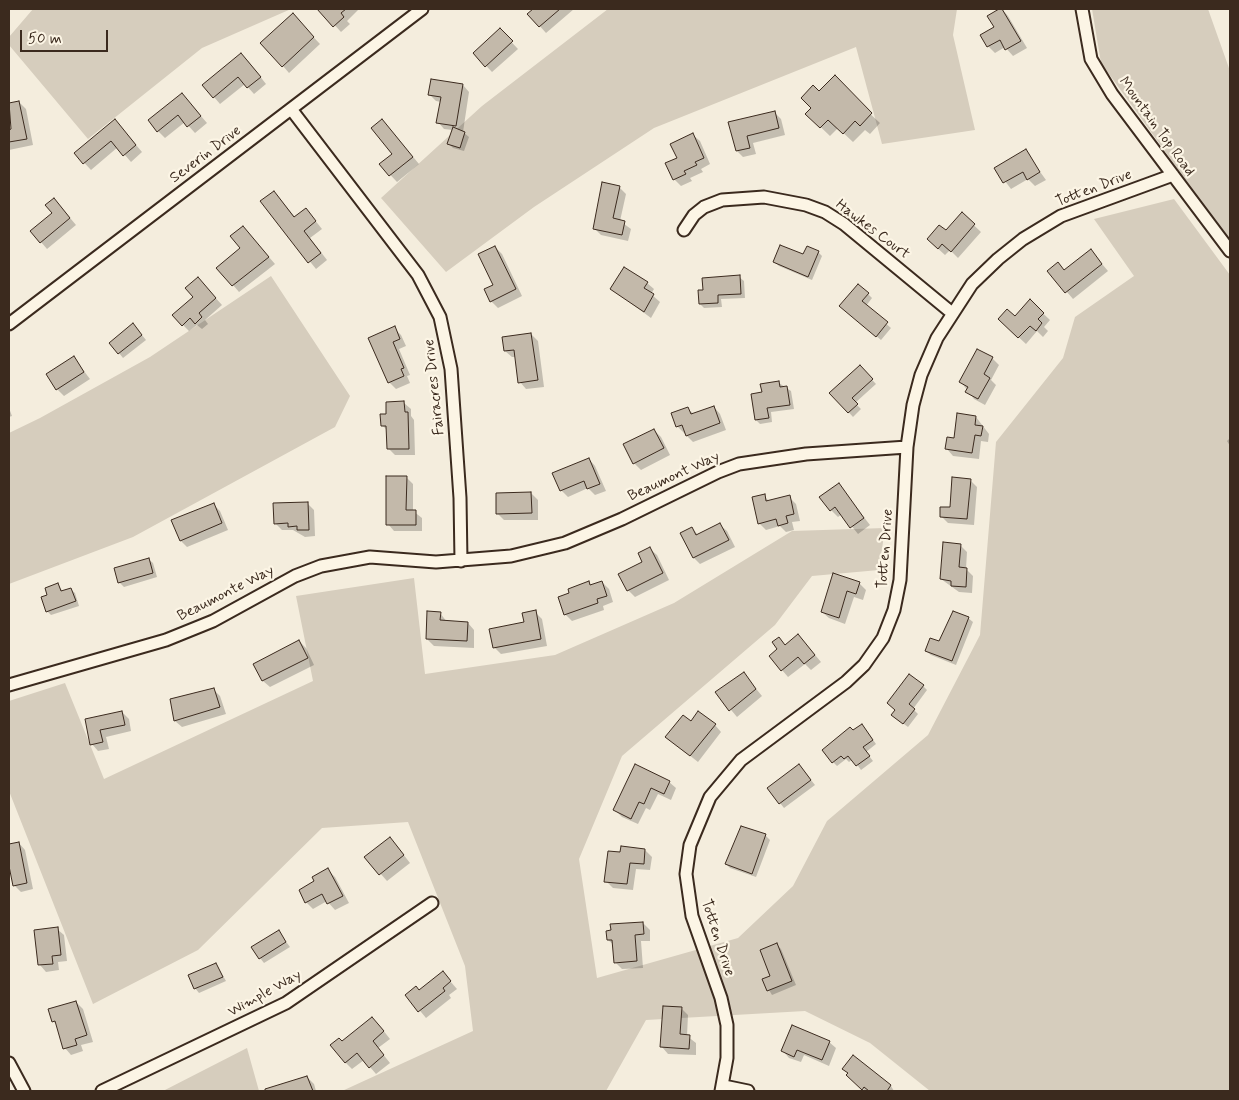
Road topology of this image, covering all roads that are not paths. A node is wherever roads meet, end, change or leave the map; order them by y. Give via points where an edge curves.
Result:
1 (422, 9) edge
2 (1082, 9) edge
3 (290, 109) junction
4 (1173, 175) junction
5 (684, 230) dead end
6 (1230, 251) edge
7 (952, 313) junction
8 (9, 324) edge
9 (907, 447) junction
10 (461, 561) junction
11 (9, 685) edge
12 (432, 903) dead end
13 (9, 1063) edge
14 (723, 1089) edge
15 (24, 1091) edge
16 (102, 1091) edge
17 (748, 1091) edge

1 - 3 street, Severin Drive
2 - 4 street, Mountain Top Road via 1091,59 1112,94
3 - 8 street, Severin Drive
3 - 10 street, Fairacres Drive via 418,275 440,317 451,370
4 - 6 street, Mountain Top Road
4 - 7 street, Totten Drive via 1061,216 998,259 972,284
5 - 7 street, Hawkes Court via 704,207 722,200 764,197 806,205 844,224
7 - 9 street, Totten Drive via 921,375
9 - 10 street, Beaumont Way via 806,454 739,464 565,543 511,556
9 - 14 street, Totten Drive via 900,580 894,610 883,638 864,665 846,682 731,770 710,797 690,845 686,874 690,908 727,1025
10 - 11 street, Beaumonte Way via 370,557 321,566 295,576 213,621 166,640
12 - 16 street, Wimple Way via 286,1003
13 - 15 street
14 - 17 street

